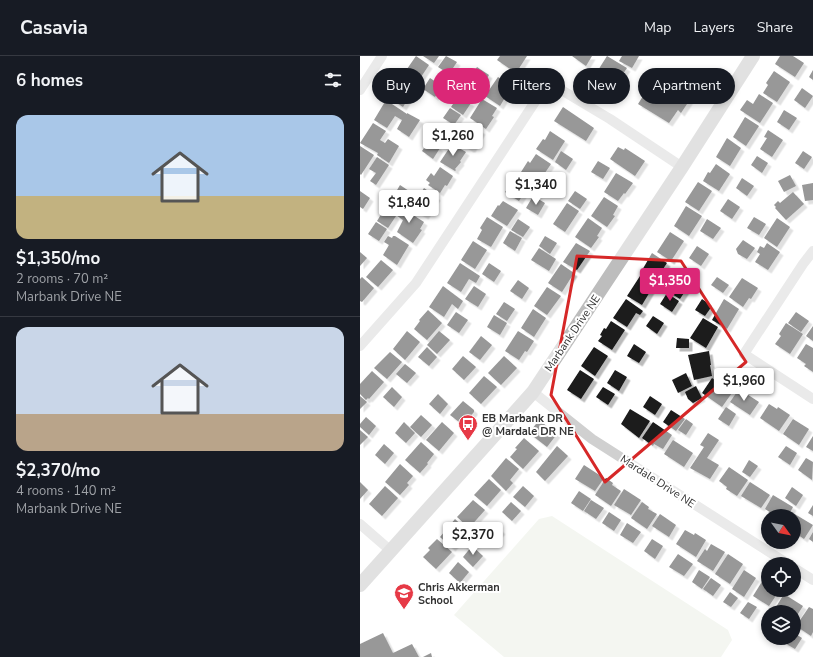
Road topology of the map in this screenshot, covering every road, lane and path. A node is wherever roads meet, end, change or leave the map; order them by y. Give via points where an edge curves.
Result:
1 (382, 56) edge
2 (753, 56) edge
3 (360, 90) edge
4 (682, 167) junction
5 (813, 251) edge
6 (360, 346) edge
7 (533, 392) junction
8 (813, 399) edge
9 (360, 524) edge
10 (391, 551) junction
11 (777, 557) edge
12 (801, 572) edge
13 (813, 580) edge
14 (360, 585) edge

1 - 3 street
2 - 4 street, Marbank Drive NE
4 - 6 street via 548,82 416,283
4 - 7 street, Marbank Drive NE
5 - 8 street via 744,354
7 - 10 street, Marbank Drive NE
7 - 11 street, Mardale Drive NE via 592,439
9 - 10 street
10 - 14 street, Marbank Drive NE
12 - 13 street

